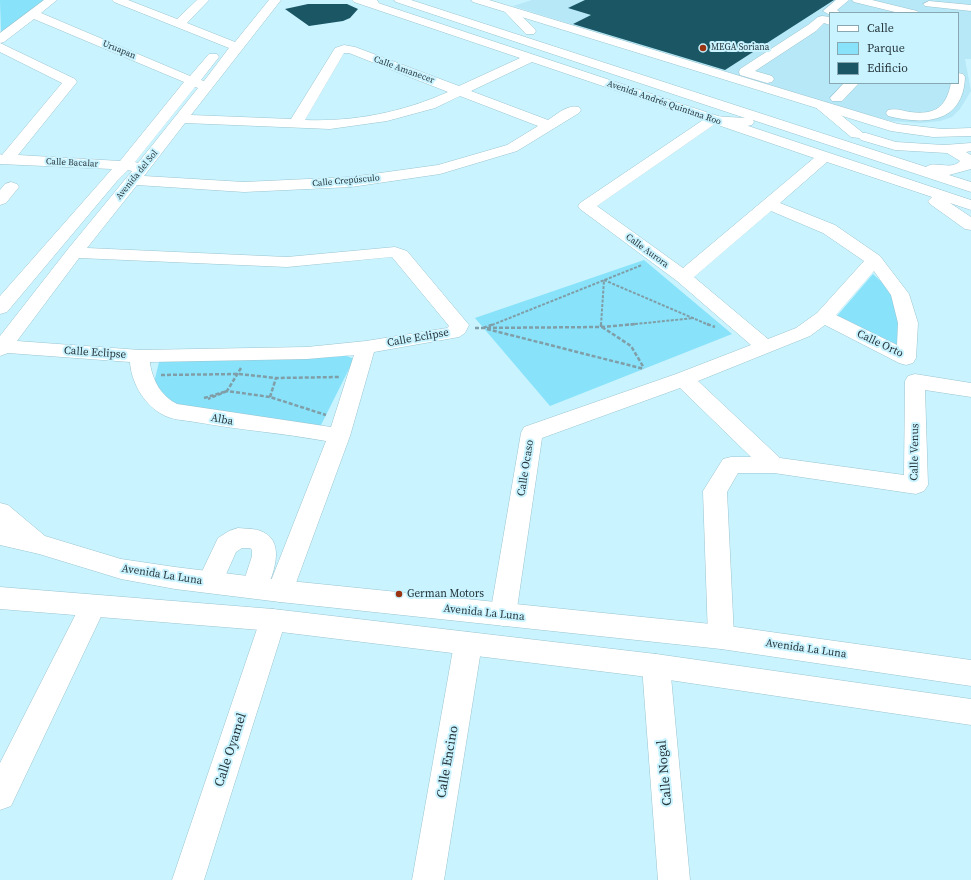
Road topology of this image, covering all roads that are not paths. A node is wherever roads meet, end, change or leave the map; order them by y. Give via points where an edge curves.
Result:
1 (50, 0) edge
2 (118, 0) edge
3 (203, 0) edge
4 (258, 0) edge
5 (358, 0) edge
6 (400, 0) edge
7 (434, 0) edge
8 (477, 0) edge
9 (843, 0) edge
10 (858, 0) edge
11 (277, 1) edge
12 (931, 1) edge
13 (372, 3) edge
14 (971, 4) edge
15 (512, 5) edge
16 (971, 8) edge
17 (832, 12) edge
18 (909, 12) edge
19 (917, 12) edge
20 (32, 14) junction
21 (829, 16) edge
22 (179, 24) junction
23 (812, 28) junction
24 (530, 31) junction
25 (829, 33) edge
26 (1, 40) edge
27 (231, 45) junction
28 (531, 58) junction
29 (587, 61) junction
30 (671, 76) dead end
31 (740, 76) junction
32 (192, 80) junction
33 (851, 84) edge
34 (954, 84) edge
35 (613, 86) junction
36 (207, 87) junction
37 (461, 91) junction
38 (837, 98) junction
39 (821, 106) junction
40 (574, 110) dead end
41 (182, 118) junction
42 (712, 120) junction
43 (295, 124) junction
44 (548, 125) junction
45 (826, 125) dead end
46 (785, 126) junction
47 (971, 132) edge
48 (856, 134) junction
49 (971, 147) edge
50 (950, 149) junction
51 (824, 157) junction
52 (3, 159) edge
53 (125, 165) junction
54 (144, 167) junction
55 (909, 167) junction
56 (929, 174) junction
57 (133, 180) junction
58 (915, 187) junction
59 (971, 187) edge
60 (0, 188) edge
61 (971, 198) edge
62 (0, 200) edge
63 (769, 204) junction
64 (971, 205) edge
65 (971, 225) edge
66 (74, 252) junction
67 (874, 260) junction
68 (683, 277) junction
69 (20, 284) junction
70 (47, 287) junction
71 (0, 308) edge
72 (824, 317) junction
73 (764, 346) junction
74 (366, 347) junction
75 (1, 348) edge
76 (141, 365) junction
77 (683, 379) junction
78 (971, 390) edge
79 (330, 434) junction
80 (774, 465) junction
81 (0, 512) edge
82 (0, 535) edge
83 (39, 544) junction
84 (210, 582) junction
85 (255, 587) junction
86 (280, 591) junction
87 (0, 598) edge
88 (93, 606) junction
89 (503, 615) junction
90 (274, 620) junction
91 (721, 636) junction
92 (468, 644) junction
93 (656, 666) junction
94 (971, 673) edge
95 (971, 712) edge
96 (0, 795) edge
97 (188, 880) edge
98 (428, 880) edge
99 (674, 880) edge

1 - 20 street
2 - 22 street
3 - 22 street
4 - 27 street, Avenida del Sol
5 - 13 street, Avenida Andrés Quintana Roo
6 - 29 street, Avenida Andrés Quintana Roo
7 - 24 street
8 - 15 street via 494,6
9 - 17 street
10 - 18 street
11 - 27 street, Avenida del Sol
12 - 14 street
12 - 16 street
12 - 19 street
13 - 28 street, Avenida Andrés Quintana Roo
15 - 24 street
15 - 31 street
20 - 26 street
20 - 32 street, Uruapan
21 - 23 street
22 - 27 street
23 - 25 street
23 - 31 street
24 - 30 street
26 - 52 street via 70,82
27 - 32 street, Avenida del Sol
27 - 36 street, Avenida del Sol
28 - 35 street, Avenida Andrés Quintana Roo
28 - 37 street
29 - 35 street
29 - 46 street, Avenida Andrés Quintana Roo
31 - 38 street
31 - 39 street
32 - 36 street, Uruapan
32 - 53 street, Avenida del Sol
33 - 38 street
34 - 38 street via 951,104 944,112 934,116 914,117
35 - 42 street, Avenida Andrés Quintana Roo
36 - 41 street, Avenida del Sol
37 - 43 street via 430,105 382,118 330,125
37 - 43 street, Calle Amanecer via 344,49 339,51
37 - 44 street, Calle Amanecer
39 - 47 street via 911,131 950,134
39 - 48 street
40 - 44 street, Calle Crepúsculo
41 - 43 street
41 - 54 street, Avenida del Sol
42 - 46 street
42 - 51 street, Avenida Andrés Quintana Roo
42 - 68 street, Calle Aurora via 586,206
44 - 57 street, Calle Crepúsculo via 512,148 440,169 351,182 244,188
45 - 48 street
46 - 55 street, Avenida Andrés Quintana Roo
48 - 50 street via 894,146
49 - 50 street
50 - 55 street via 965,157 967,164 947,171
51 - 58 street, Avenida Andrés Quintana Roo
51 - 63 street
52 - 53 street, Calle Bacalar
53 - 54 street, Calle Bacalar
53 - 69 street, Avenida del Sol
54 - 57 street, Avenida del Sol
55 - 56 street, Avenida Andrés Quintana Roo
56 - 59 street, Avenida Andrés Quintana Roo
56 - 61 street
57 - 66 street, Avenida del Sol
58 - 64 street, Avenida Andrés Quintana Roo
58 - 65 street
60 - 62 street via 11,187
63 - 67 street, Calle Orto via 829,229
63 - 68 street
66 - 70 street, Avenida del Sol
66 - 74 street, Calle Eclipse via 287,262 395,252 401,255 459,325 458,329 452,333
67 - 72 street
67 - 72 street, Calle Orto via 900,294 908,324 906,358
68 - 73 street
69 - 70 street
69 - 71 street, Avenida del Sol
70 - 75 street, Avenida del Sol
72 - 73 street via 803,332
73 - 77 street, Calle Ocaso
74 - 76 street, Calle Eclipse via 307,353 246,354
74 - 79 street
75 - 76 street, Calle Eclipse
76 - 79 street, Alba via 148,389 173,410 224,421
77 - 80 street
77 - 89 street, Calle Ocaso via 532,433
78 - 80 street, Calle Venus via 915,381 916,485
79 - 86 street
80 - 91 street via 731,465 715,491
81 - 83 street
82 - 83 street, Avenida La Luna
83 - 84 street, Avenida La Luna via 121,569
84 - 85 street, Avenida La Luna
84 - 85 street via 227,545 238,538 256,539 264,547 264,551
85 - 86 street, Avenida La Luna
86 - 89 street, Avenida La Luna
87 - 88 street
88 - 90 street
88 - 96 street
89 - 91 street, Avenida La Luna
90 - 92 street
90 - 97 street, Calle Oyamel
91 - 94 street, Avenida La Luna
92 - 93 street
92 - 98 street, Calle Encino
93 - 95 street
93 - 99 street, Calle Nogal

